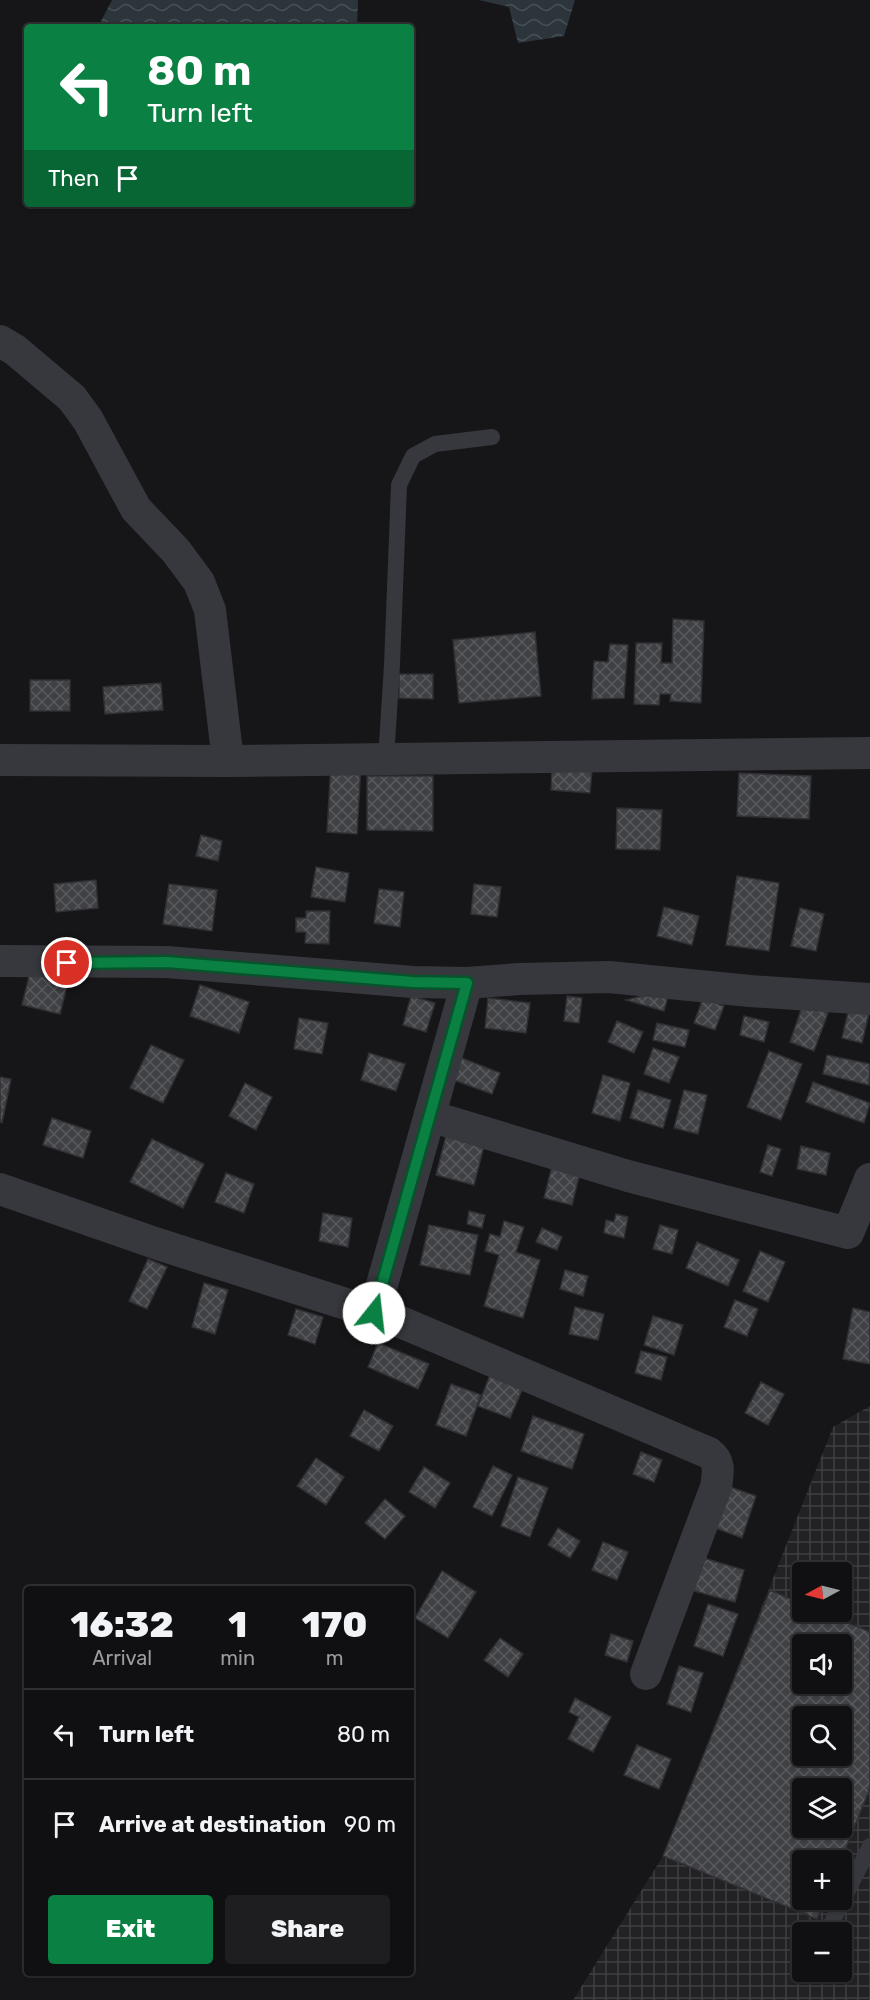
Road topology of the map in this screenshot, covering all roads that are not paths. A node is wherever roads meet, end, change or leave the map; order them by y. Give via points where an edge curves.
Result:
1 (0, 342) edge
2 (492, 437) dead end
3 (870, 753) edge
4 (386, 759) junction
5 (0, 760) edge
6 (228, 761) junction
7 (0, 962) edge
8 (467, 983) junction
9 (870, 999) edge
10 (430, 1116) junction
11 (870, 1179) edge
12 (0, 1189) edge
13 (374, 1313) junction
14 (646, 1674) dead end
15 (870, 1846) edge
16 (832, 1922) edge

1 - 6 street via 72,398 136,509 199,582 210,610
2 - 4 lane via 435,444 413,456 399,485
3 - 4 street
4 - 6 street
5 - 6 street
7 - 8 street via 167,962
8 - 9 street via 609,977
8 - 10 street
10 - 11 street via 628,1176 848,1233
10 - 13 street
12 - 13 street
13 - 14 street via 716,1458 716,1487
15 - 16 lane

